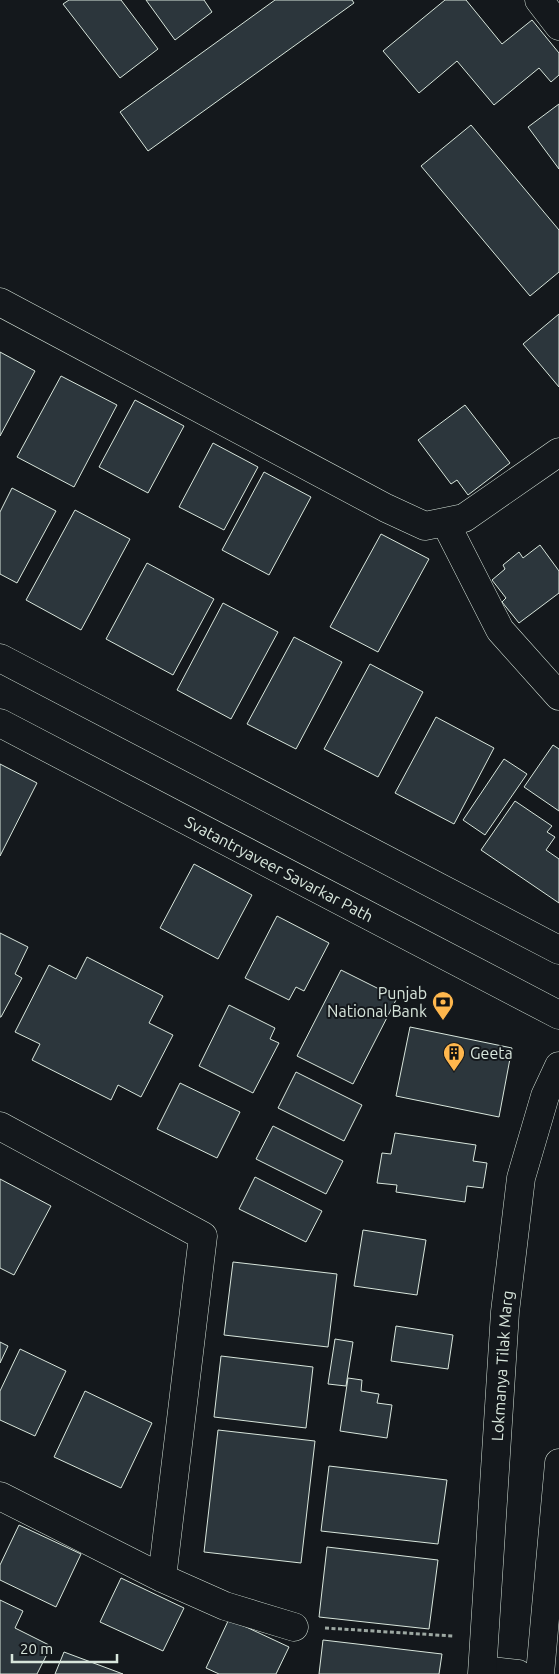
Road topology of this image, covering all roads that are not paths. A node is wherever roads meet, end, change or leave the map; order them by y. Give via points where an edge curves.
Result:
1 (540, 0) edge
2 (559, 26) edge
3 (0, 302) edge
4 (559, 452) edge
5 (445, 522) junction
6 (0, 658) edge
7 (559, 696) edge
8 (0, 722) edge
9 (559, 950) edge
10 (559, 1015) edge
11 (559, 1066) edge
12 (0, 1126) edge
13 (559, 1463) edge
14 (0, 1496) edge
15 (162, 1578) junction
16 (294, 1626) road end
17 (483, 1672) edge
18 (518, 1674) edge
19 (540, 1674) edge

1 - 2 main road
3 - 5 main road via 386,508 426,526
4 - 5 main road via 464,518
5 - 7 main road via 500,630
6 - 9 main road
8 - 10 main road, Svatantryaveer Savarkar Path
11 - 17 main road, Lokmanya Tilak Marg via 545,1096 521,1178 505,1312
12 - 15 main road via 203,1236
13 - 19 main road
14 - 15 main road
15 - 16 main road via 225,1606
17 - 18 main road

